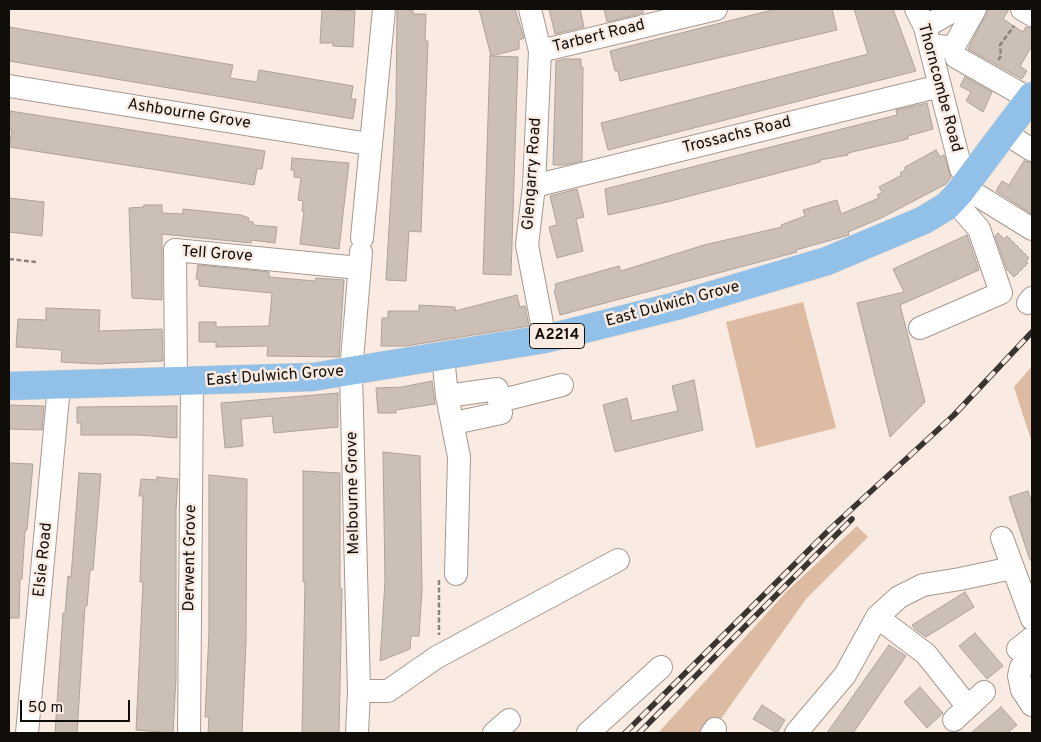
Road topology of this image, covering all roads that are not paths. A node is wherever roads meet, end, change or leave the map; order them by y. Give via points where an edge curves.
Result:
1 (384, 9) edge
2 (530, 9) edge
3 (716, 9) edge
4 (953, 9) edge
5 (976, 9) edge
6 (923, 27) edge
7 (952, 48) junction
8 (540, 52) junction
9 (9, 86) edge
10 (940, 86) junction
11 (1031, 98) edge
12 (1005, 133) junction
13 (369, 144) junction
14 (1032, 150) edge
15 (960, 185) junction
16 (534, 186) junction
17 (1032, 230) edge
18 (361, 253) junction
19 (920, 328) dead end
20 (545, 339) junction
21 (442, 356) junction
22 (350, 372) junction
23 (184, 382) junction
24 (562, 385) dead end
25 (9, 386) edge
26 (59, 386) junction
27 (448, 396) junction
28 (499, 401) junction
29 (454, 423) junction
30 (1002, 538) dead end
31 (618, 560) dead end
32 (1012, 568) junction
33 (447, 574) road end
34 (1030, 615) edge
35 (877, 616) junction
36 (1028, 648) edge
37 (661, 667) dead end
38 (359, 691) junction
39 (1027, 698) edge
40 (969, 706) dead end
41 (27, 733) edge
42 (189, 733) edge
43 (357, 733) edge
44 (588, 733) edge
45 (796, 733) edge

1 - 13 street, Melbourne Grove
2 - 8 street, Glengarry Road
3 - 8 street, Tarbert Road
4 - 6 street
5 - 7 street
6 - 7 street
6 - 10 street, Thorncombe Road
7 - 11 street via 956,57
8 - 16 street, Glengarry Road
9 - 13 street, Ashbourne Grove
10 - 15 street, Thorncombe Road
10 - 16 street, Trossachs Road
11 - 12 main road, East Dulwich Grove / A2214
12 - 14 street
12 - 15 main road, East Dulwich Grove / A2214
13 - 18 street, Melbourne Grove
15 - 17 street
15 - 19 street via 1001,293
15 - 20 main road, East Dulwich Grove / A2214 via 930,216 827,261 676,306
16 - 20 street, Glengarry Road via 527,245
18 - 22 street, Melbourne Grove
18 - 23 street, Tell Grove via 175,250
20 - 21 main road, East Dulwich Grove / A2214
21 - 22 main road, East Dulwich Grove / A2214
21 - 27 street
22 - 23 main road, East Dulwich Grove / A2214 via 313,377
22 - 38 street, Melbourne Grove
23 - 26 main road, East Dulwich Grove / A2214
23 - 42 street, Derwent Grove
24 - 28 street
25 - 26 main road, East Dulwich Grove / A2214
26 - 41 street, Elsie Road
27 - 28 street via 496,389
27 - 29 street
28 - 29 street via 501,413
29 - 33 street via 459,457
30 - 32 street
31 - 38 street via 438,657 388,691
32 - 34 street
32 - 35 street via 923,585 900,597
35 - 40 street via 926,654
35 - 45 street via 845,675
36 - 39 street via 1019,676
37 - 44 street
38 - 43 street, Melbourne Grove

